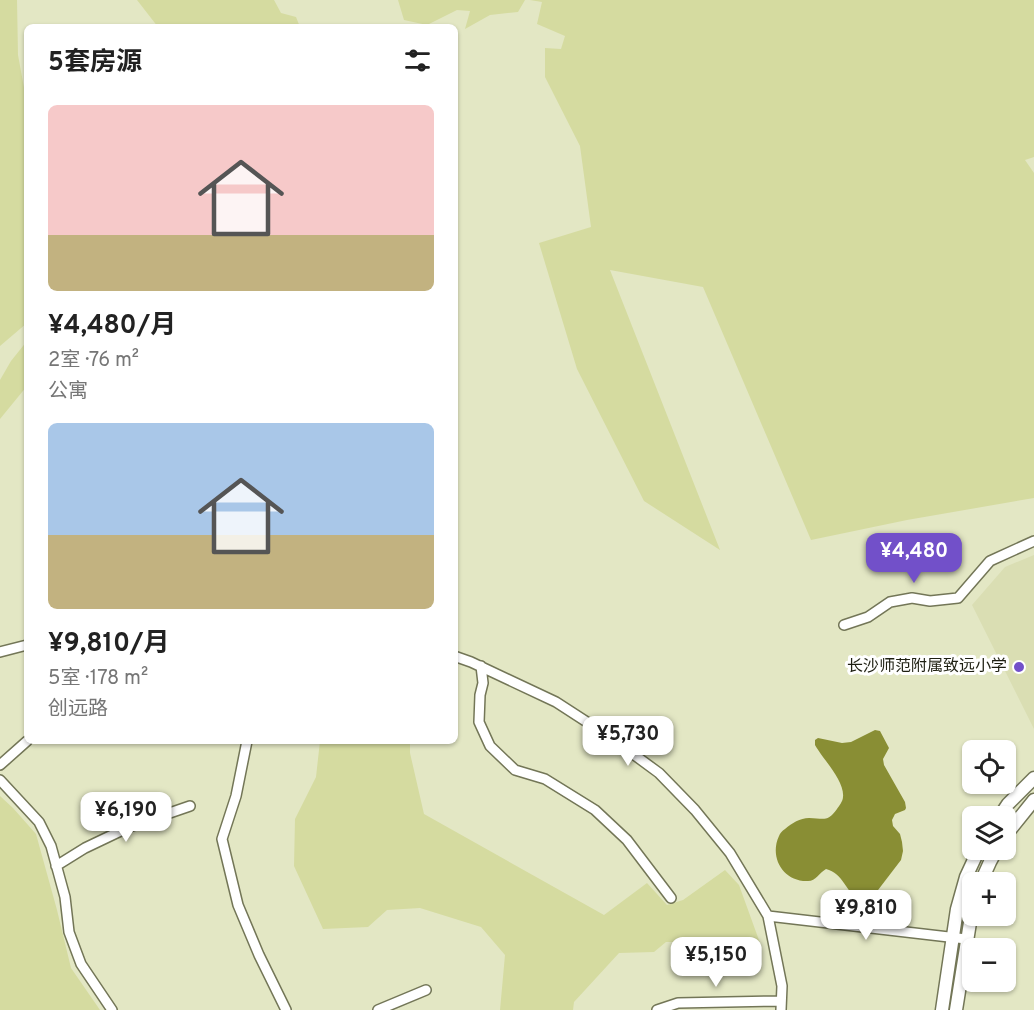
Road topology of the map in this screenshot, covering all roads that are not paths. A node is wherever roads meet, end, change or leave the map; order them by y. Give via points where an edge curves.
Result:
1 (1034, 541) edge
2 (844, 625) dead end
3 (24, 646) edge
4 (0, 652) edge
5 (458, 657) edge
6 (481, 666) junction
7 (24, 744) edge
8 (246, 744) edge
9 (0, 765) edge
10 (1034, 777) edge
11 (0, 780) edge
12 (1034, 800) edge
13 (190, 806) dead end
14 (1007, 806) edge
15 (1016, 822) edge
16 (974, 860) edge
17 (56, 866) junction
18 (672, 898) dead end
19 (768, 916) junction
20 (953, 937) junction
21 (962, 938) edge
22 (962, 967) edge
23 (426, 990) dead end
24 (781, 1005) edge
25 (112, 1010) edge
26 (286, 1010) edge
27 (378, 1010) edge
28 (657, 1010) edge
29 (942, 1010) edge
30 (956, 1010) edge

1 - 2 street via 990,561 958,598 890,602 868,617
3 - 4 street
5 - 6 street
6 - 18 street via 479,722 490,746 515,770 546,779 595,810 627,840
6 - 19 street via 556,702 659,773 730,853
7 - 9 street
8 - 26 street via 222,839 238,905
10 - 14 main road
11 - 17 street via 39,822
12 - 15 main road
13 - 17 street via 129,827
16 - 20 main road via 957,909
17 - 25 street via 69,932 81,964
19 - 20 street
19 - 24 street via 782,986
20 - 21 street
20 - 29 main road
22 - 30 main road
23 - 27 street
24 - 28 street via 678,1003

